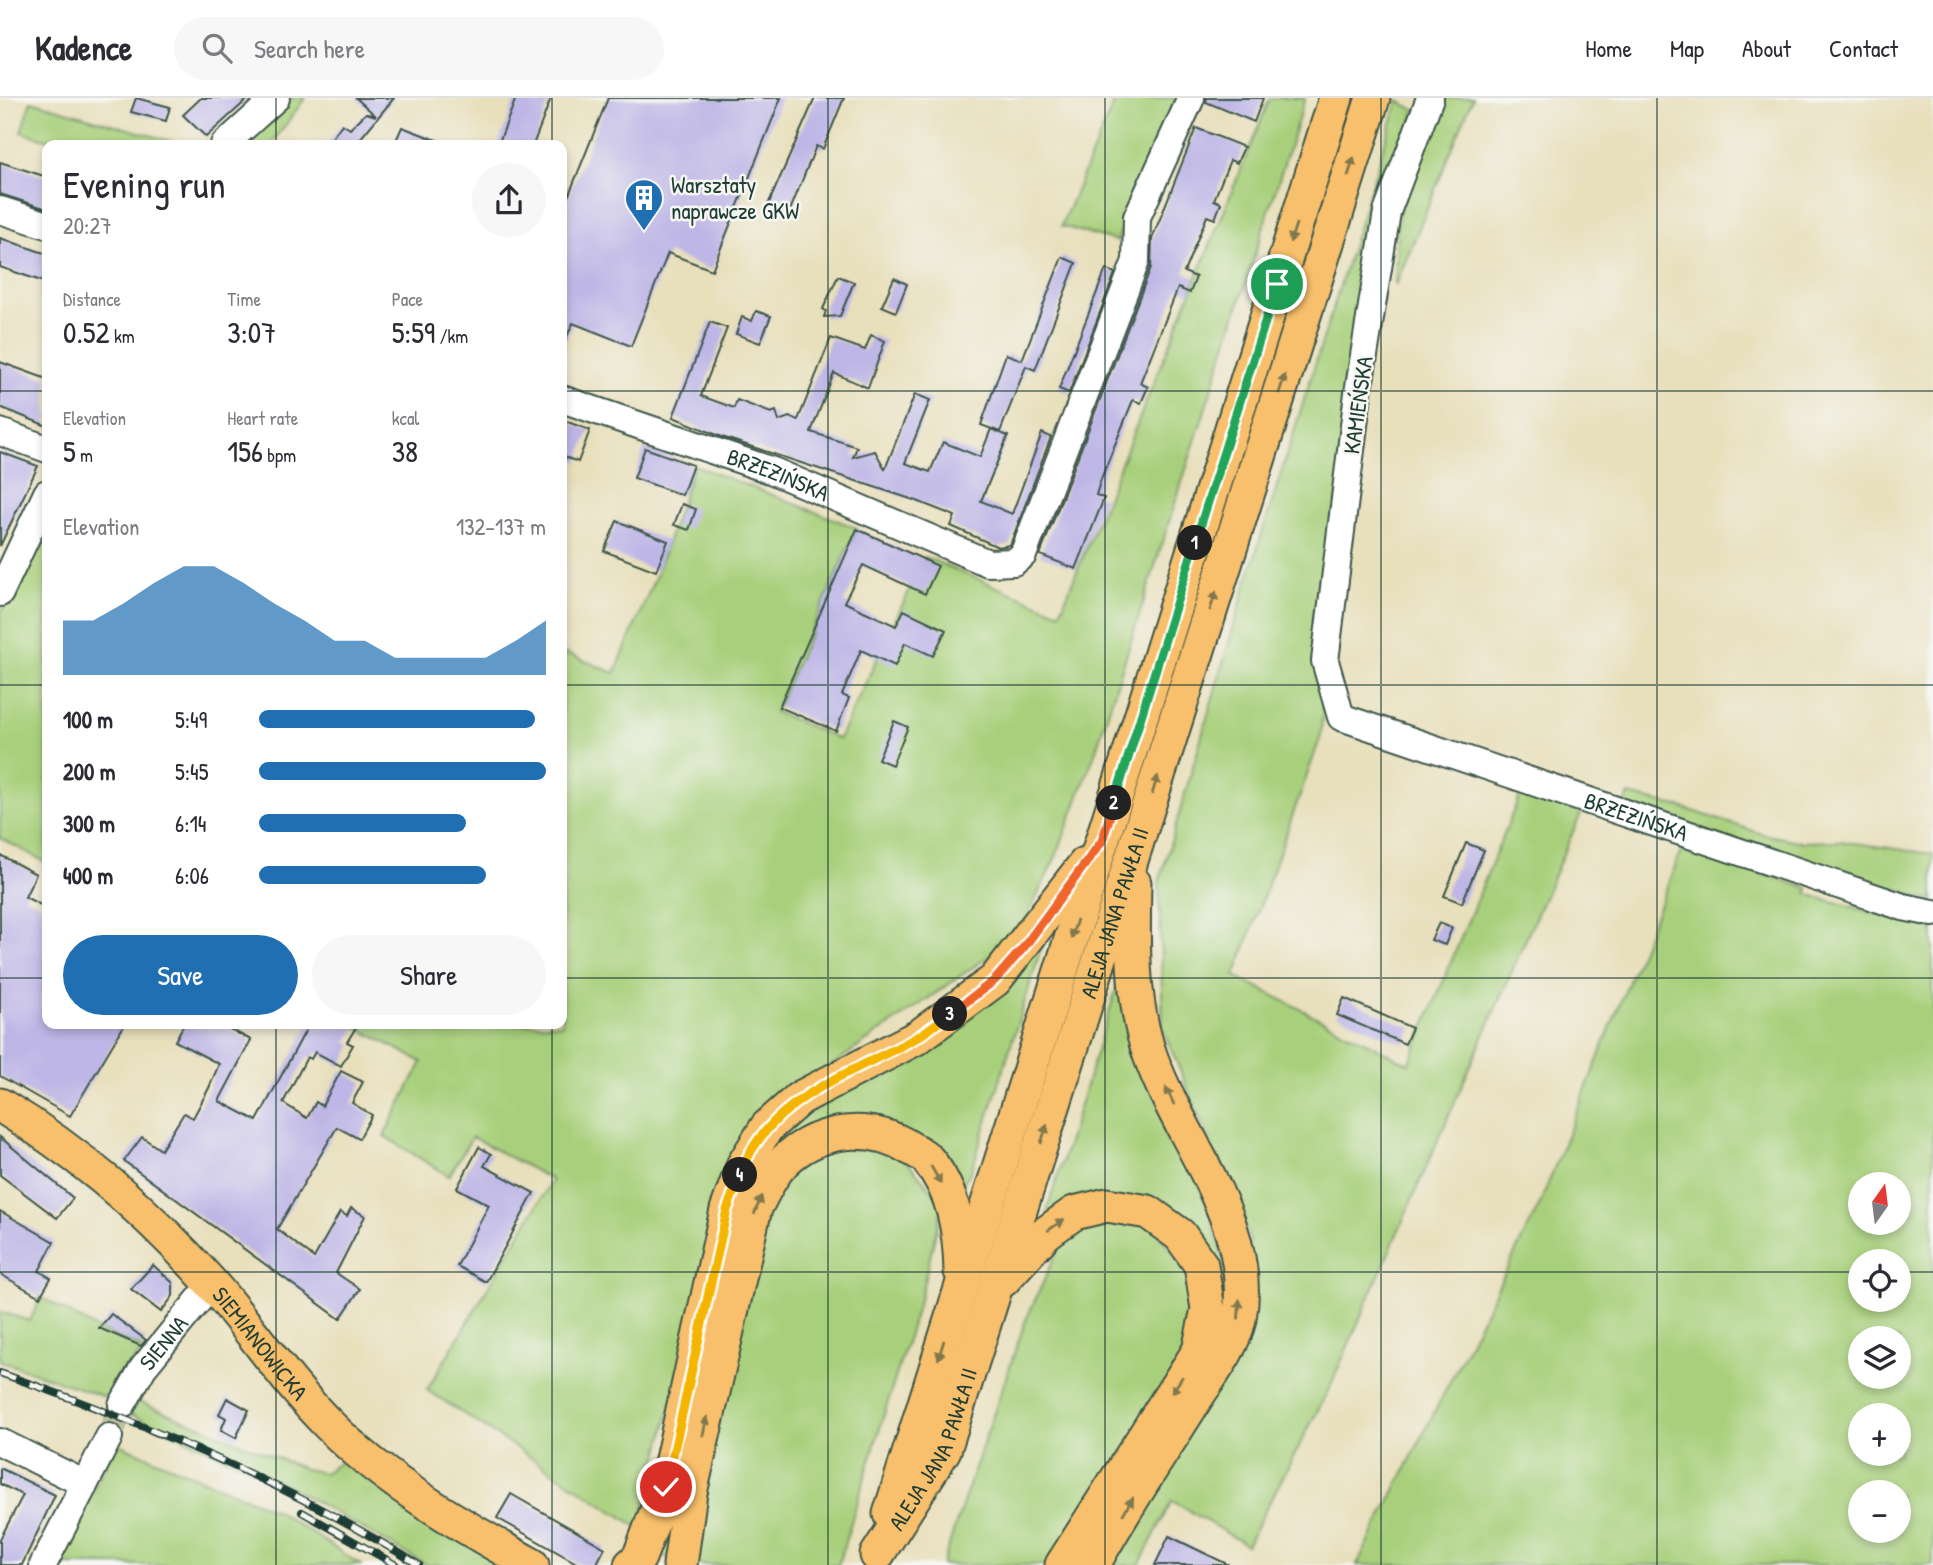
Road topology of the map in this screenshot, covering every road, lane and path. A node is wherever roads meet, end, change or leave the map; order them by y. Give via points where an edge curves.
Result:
1 (276, 98) edge
2 (1191, 98) edge
3 (1336, 98) edge
4 (1373, 98) edge
5 (1430, 98) edge
6 (230, 140) edge
7 (0, 210) edge
8 (42, 223) edge
9 (567, 401) edge
10 (0, 432) edge
11 (42, 447) edge
12 (42, 504) edge
13 (0, 593) edge
14 (1341, 717) joint
15 (1102, 841) junction
16 (1134, 850) junction
17 (1933, 913) edge
18 (0, 1105) edge
19 (212, 1284) junction
20 (977, 1289) junction
21 (122, 1405) tunnel mouth
22 (109, 1437) tunnel mouth
23 (0, 1442) edge
24 (83, 1483) junction
25 (875, 1560) edge
26 (636, 1563) edge
27 (43, 1565) edge
28 (532, 1565) edge
29 (680, 1565) edge
30 (1062, 1565) edge
31 (1093, 1565) edge

1 - 6 street
2 - 9 street, BRZEZIŃSKA via 1137,217 1136,261 1023,555 1014,562 988,563 773,471
3 -> 15 main road, ALEJA JANA PAWŁA II
16 -> 4 main road, ALEJA JANA PAWŁA II
5 - 14 street, KAMIEŃSKA via 1387,212 1358,393 1325,661
7 - 8 street
10 - 11 street
12 - 13 street
14 - 17 street, BRZEZIŃSKA via 1891,903
15 -> 20 main road, ALEJA JANA PAWŁA II
15 - 26 main road via 995,980 918,1037 800,1098 767,1127 744,1164 727,1210 666,1487
20 -> 16 main road, ALEJA JANA PAWŁA II
31 -> 16 main road via 1222,1357 1239,1320 1240,1274 1227,1217 1148,1049 1139,1019
18 - 19 main road, SIEMIANOWICKA via 101,1178 164,1233
19 - 21 street, SIENNA via 144,1368
19 - 28 main road, SIEMIANOWICKA via 304,1398 356,1450 433,1505
20 - 25 main road, ALEJA JANA PAWŁA II via 944,1450
29 -> 20 main road via 690,1493 755,1208 771,1176 795,1152 824,1137 856,1131 890,1135 927,1158 952,1202 960,1247
20 -> 30 main road via 1074,1213 1107,1205 1148,1212 1180,1235 1201,1265 1208,1309 1199,1351
22 - 24 street
23 - 24 street
24 - 27 street

